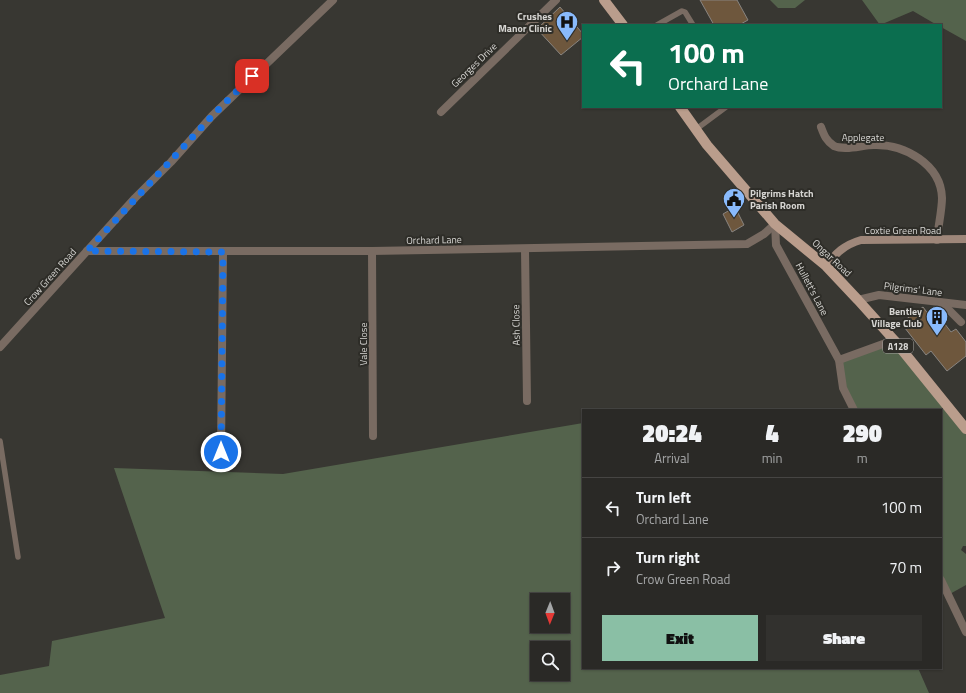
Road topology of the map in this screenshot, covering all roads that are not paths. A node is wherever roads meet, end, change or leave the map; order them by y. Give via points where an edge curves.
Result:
1 (334, 0) edge
2 (556, 0) edge
3 (604, 0) edge
4 (622, 24) edge
5 (659, 24) edge
6 (692, 24) edge
7 (681, 108) edge
8 (725, 108) edge
9 (441, 112) dead end
10 (821, 127) dead end
11 (695, 130) junction
12 (775, 224) junction
13 (937, 240) junction
14 (966, 240) edge
15 (525, 249) junction
16 (87, 251) junction
17 (372, 251) junction
18 (223, 252) junction
19 (826, 266) junction
20 (858, 300) junction
21 (942, 303) junction
22 (966, 305) edge
23 (961, 322) dead end
24 (894, 340) junction
25 (0, 347) edge
26 (839, 360) junction
27 (527, 401) dead end
28 (854, 409) edge
29 (966, 429) edge
30 (373, 436) dead end
31 (0, 441) edge
32 (221, 452) dead end
33 (18, 557) dead end
34 (942, 582) edge
35 (966, 632) edge

1 - 16 street, Crow Green Road via 212,116
2 - 9 street, Georges Drive
3 - 4 main road
5 - 6 lane via 682,11
7 - 11 main road, Ongar Road / A128
8 - 11 lane
10 - 13 street, Applegate via 825,139 835,146 894,147 913,154 929,167 939,182 942,198
11 - 12 main road, Ongar Road / A128
12 - 15 street, Orchard Lane via 748,244
12 - 19 main road, Ongar Road / A128
12 - 26 street, Hullett's Lane via 776,245
13 - 14 street, Coxtie Green Road
13 - 19 street, Coxtie Green Road via 861,240 838,251
15 - 17 street, Orchard Lane
15 - 27 street, Ash Close
16 - 18 street, Orchard Lane
16 - 25 street, Crow Green Road
17 - 18 street, Orchard Lane
17 - 30 street, Vale Close
18 - 32 street
19 - 20 main road, Ongar Road / A128
20 - 21 street, Pilgrims' Lane via 879,295
20 - 24 main road, Ongar Road / A128
21 - 22 street, Pilgrims' Lane
21 - 23 street
24 - 26 street
24 - 29 main road, Ongar Road / A128
26 - 28 street, Hullett's Lane via 843,388
31 - 33 lane
34 - 35 street

